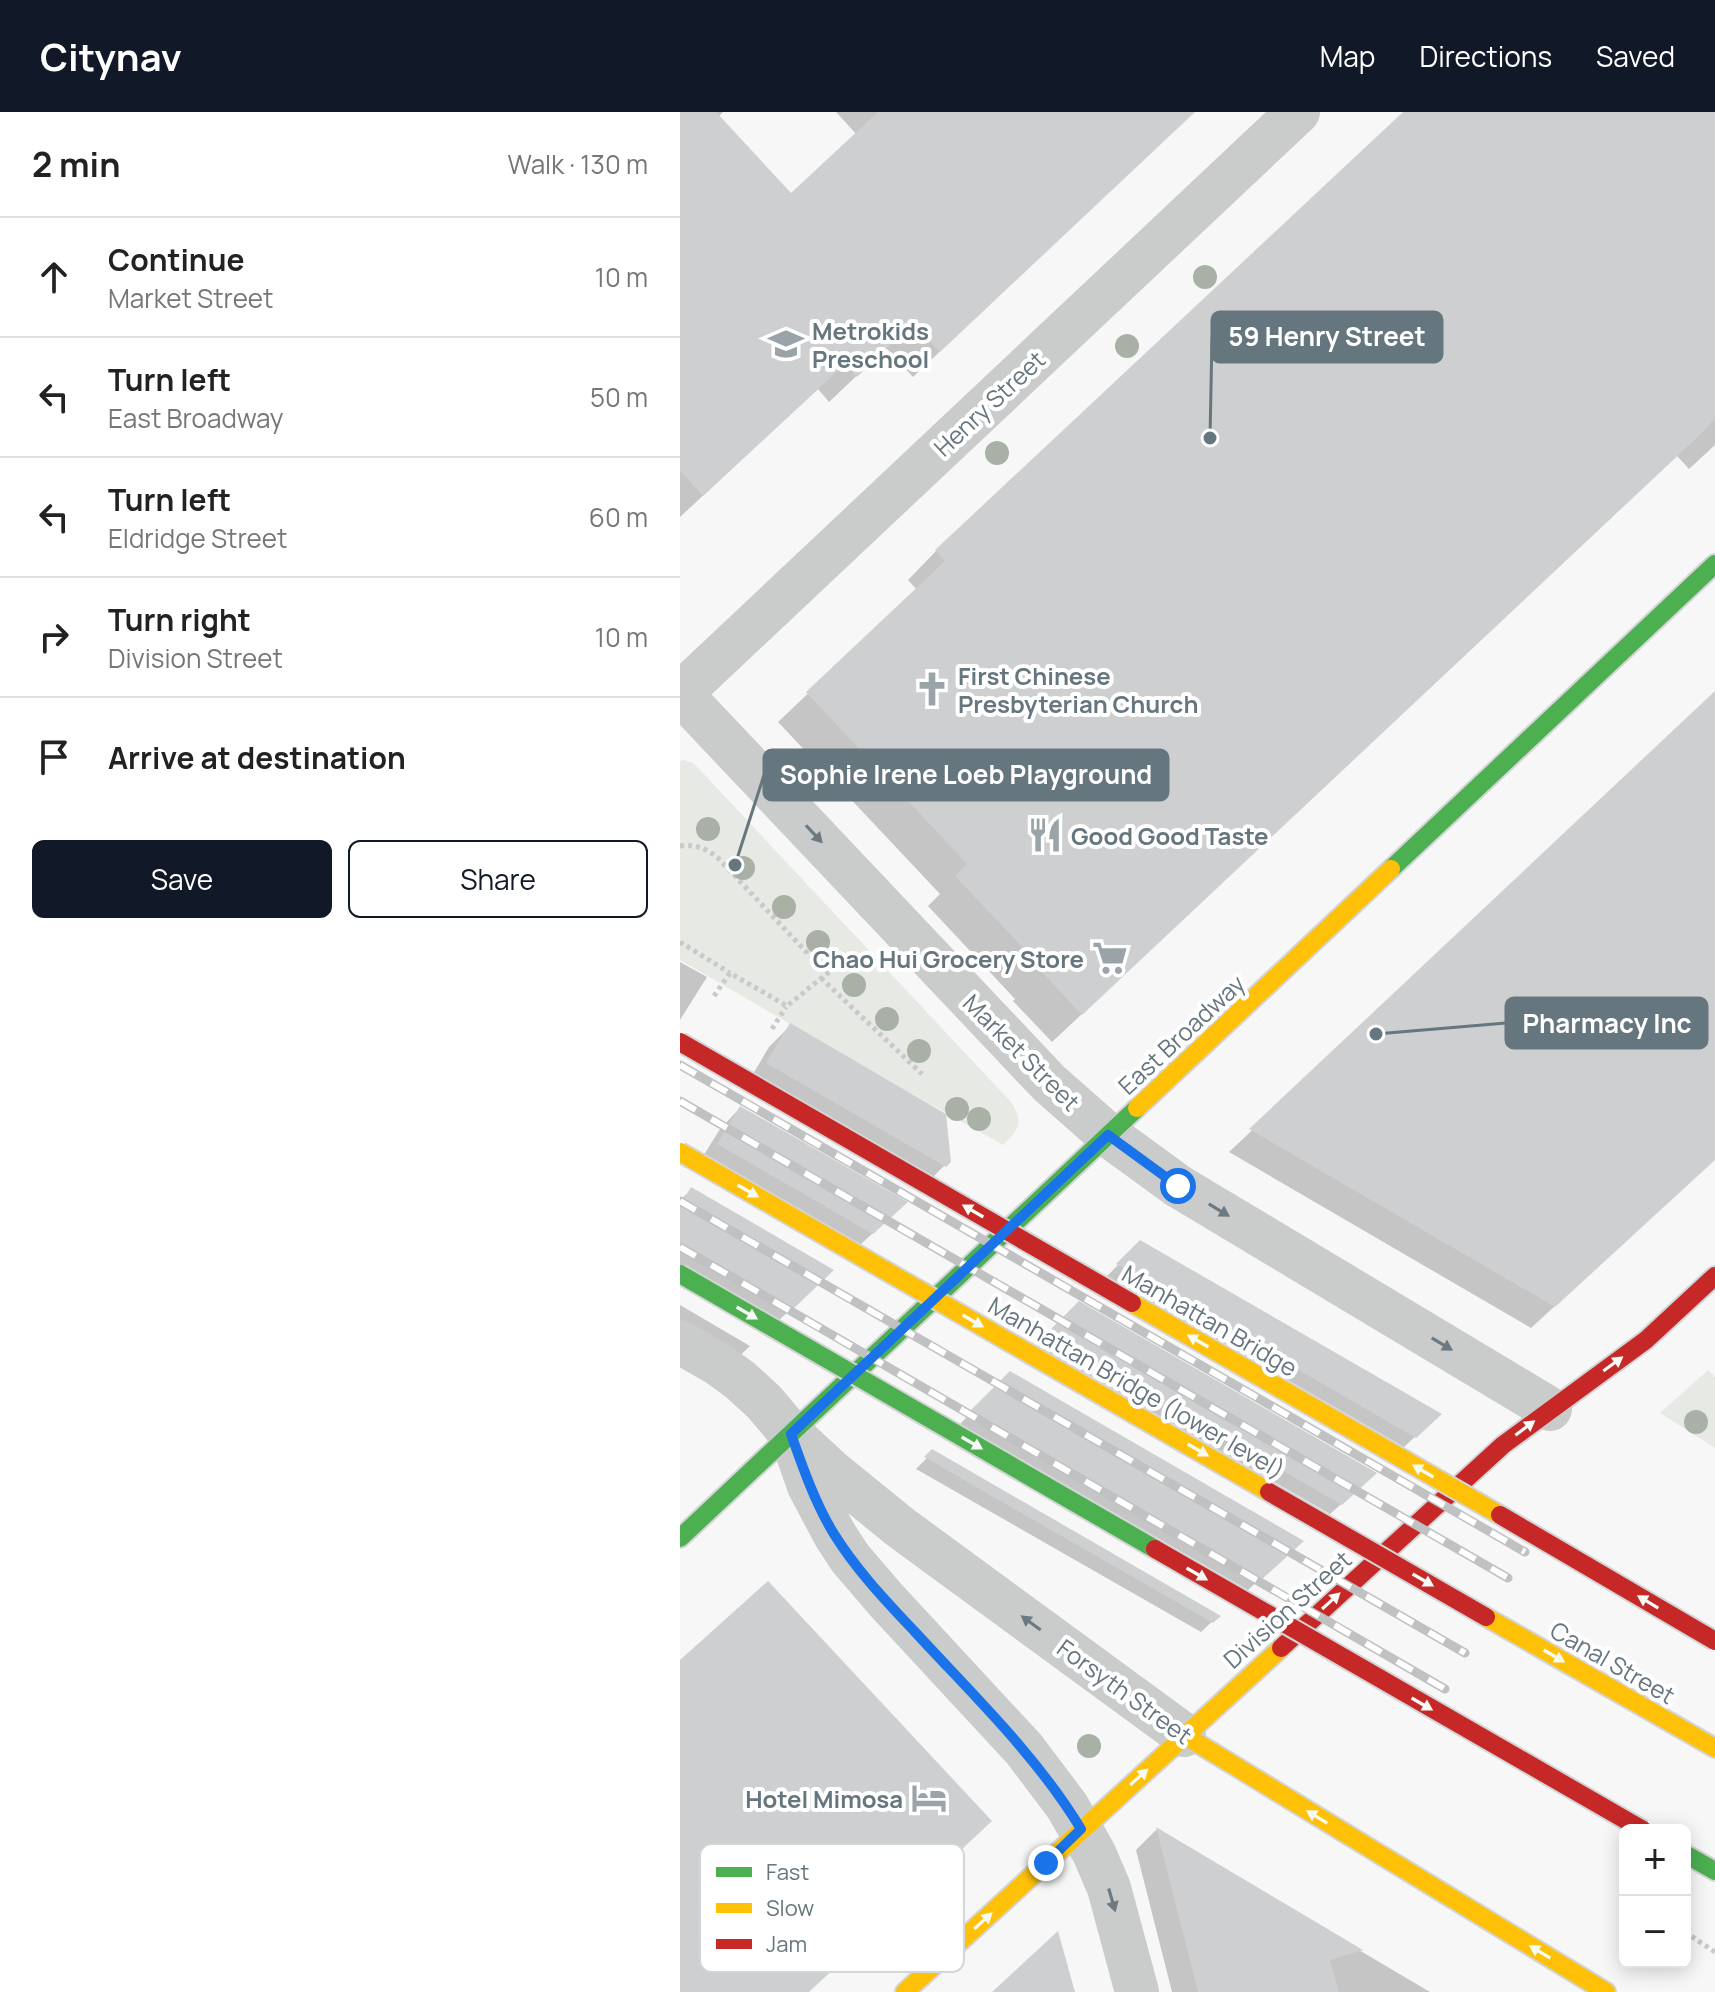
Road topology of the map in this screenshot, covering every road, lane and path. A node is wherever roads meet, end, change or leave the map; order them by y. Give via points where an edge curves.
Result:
1 (1298, 112) edge
2 (1715, 564) edge
3 (680, 694) edge
4 (680, 846) edge
5 (680, 942) edge
6 (850, 955) dead end
7 (730, 973) junction
8 (827, 974) junction
9 (821, 978) junction
10 (714, 996) dead end
11 (787, 1006) junction
12 (772, 1029) dead end
13 (680, 1042) edge
14 (922, 1074) dead end
15 (1108, 1135) junction
16 (680, 1152) edge
17 (680, 1274) edge
18 (1715, 1276) edge
19 (680, 1342) edge
20 (1550, 1409) junction
21 (791, 1434) junction
22 (680, 1538) edge
23 (1486, 1617) joint
24 (1715, 1641) edge
25 (1184, 1735) junction
26 (1715, 1748) edge
27 (1633, 1824) edge
28 (1081, 1829) junction
29 (1691, 1857) edge
30 (1715, 1871) edge
31 (1691, 1936) edge
32 (964, 1938) edge
33 (1715, 1952) edge
34 (927, 1972) edge
35 (905, 1992) edge
36 (1137, 1992) edge
37 (1606, 1992) edge

1 - 3 street, Henry Street
2 - 15 main road, East Broadway
3 -> 15 street, Market Street via 1049,1083
4 - 8 path via 709,850
5 - 7 path
6 - 8 path
7 - 10 path
7 - 11 path
8 - 9 path
9 - 11 path
9 - 14 path
11 - 12 path
24 -> 13 main road, Manhattan Bridge, bridge
15 -> 20 street, Market Street via 1178,1186
15 - 21 main road, East Broadway
16 -> 23 main road, Manhattan Bridge (lower level), bridge
17 -> 27 main road, bridge
20 -> 18 main road, Division Street via 1646,1340
19 - 21 street, Forsyth Street via 740,1380
25 -> 20 main road, Division Street via 1503,1445
21 - 22 main road, East Broadway
25 -> 21 street, Forsyth Street via 900,1527
21 - 28 street via 815,1499 850,1558 1024,1749
23 -> 26 main road, Canal Street
28 -> 25 main road, Division Street
37 -> 25 main road, Forsyth Street
32 -> 28 main road, Division Street
28 -> 36 street via 1109,1888
29 - 30 main road
31 - 33 path
35 -> 34 main road, Division Street

